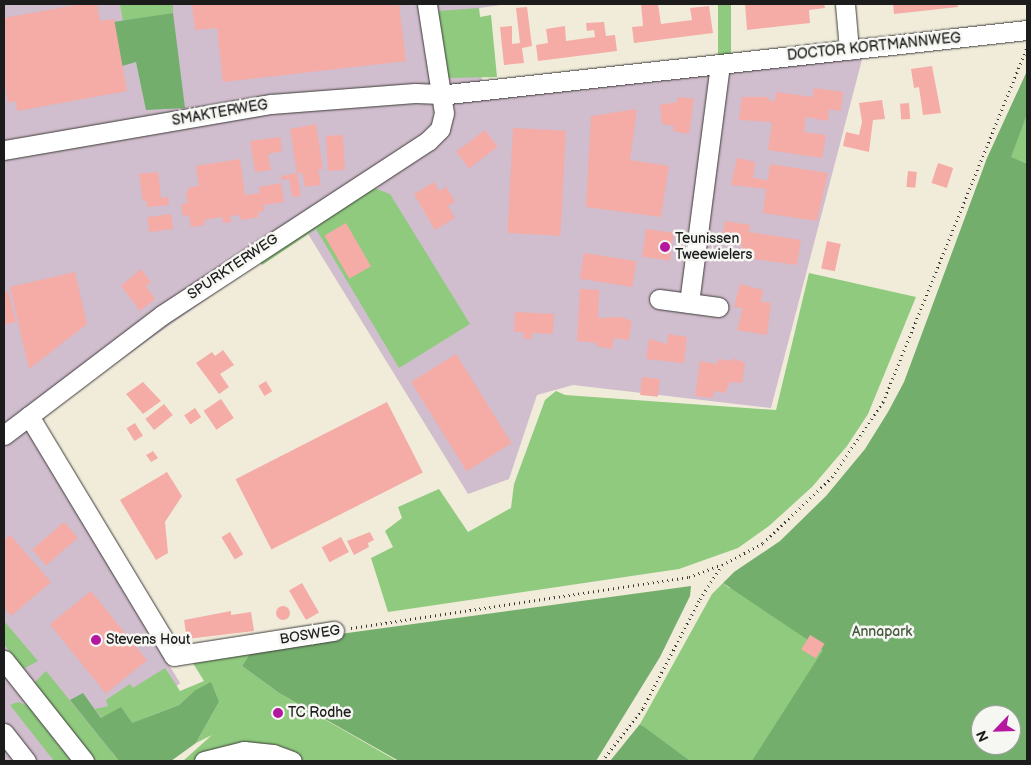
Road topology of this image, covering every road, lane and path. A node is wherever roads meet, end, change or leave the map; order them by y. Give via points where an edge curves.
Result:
1 (427, 4) edge
2 (845, 4) edge
3 (1027, 30) edge
4 (1027, 45) edge
5 (850, 50) junction
6 (720, 66) junction
7 (438, 94) junction
8 (4, 150) edge
9 (659, 299) dead end
10 (689, 303) junction
11 (718, 308) dead end
12 (29, 416) junction
13 (4, 435) edge
14 (722, 564) junction
15 (334, 631) joint
16 (4, 660) edge
17 (4, 733) edge
18 (26, 761) edge
19 (84, 761) edge
20 (204, 761) edge
21 (292, 761) edge
22 (602, 761) edge

1 - 7 street, SPURKTERWEG
2 - 5 street
3 - 5 street, DOCTOR KORTMANNWEG
4 - 14 path, BOSWEG via 883,402 832,478 763,543
5 - 6 street, DOCTOR KORTMANNWEG
6 - 7 street, DOCTOR KORTMANNWEG
6 - 10 street
7 - 8 street, SMAKTERWEG via 271,104
7 - 12 street, SPURKTERWEG via 444,114 440,129 428,141 162,315
9 - 10 street
10 - 11 street
12 - 13 street, SPURKTERWEG
12 - 15 street, BOSWEG via 174,656
14 - 15 path, BOSWEG via 689,577
14 - 22 path via 700,598 643,708
16 - 19 street
17 - 18 street
20 - 21 street via 244,752 273,754

